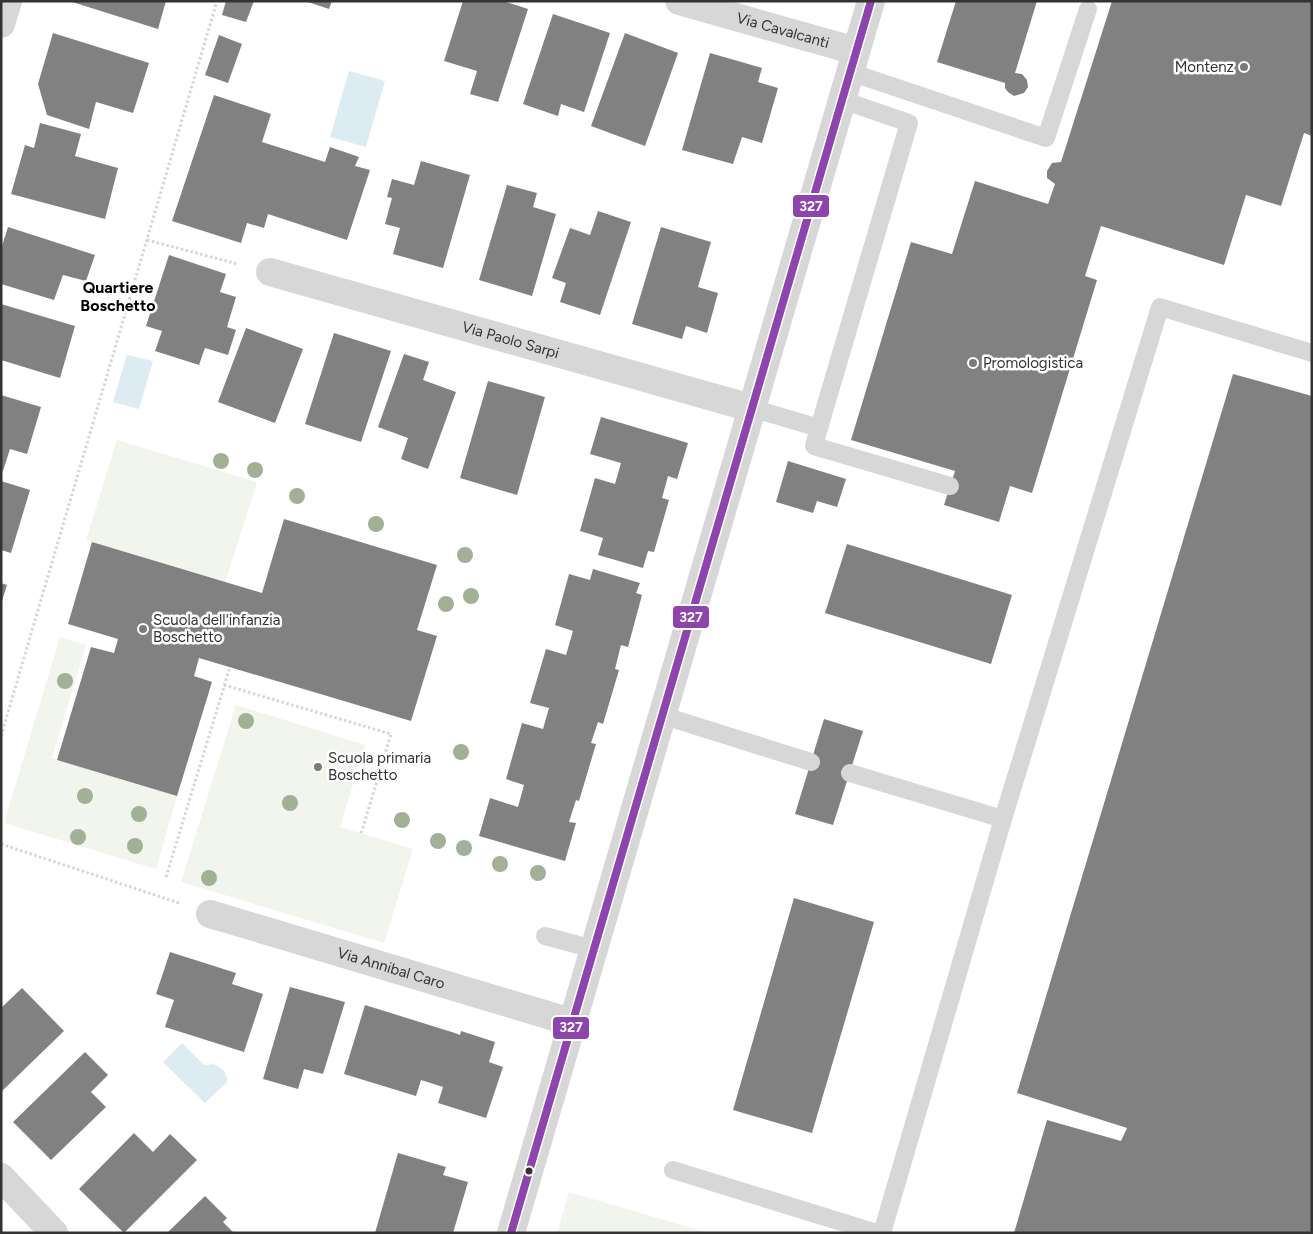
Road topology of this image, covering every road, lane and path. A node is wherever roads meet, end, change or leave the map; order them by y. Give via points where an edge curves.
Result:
1 (8, 1) edge
2 (217, 1) edge
3 (679, 1) edge
4 (871, 1) edge
5 (1088, 9) dead end
6 (1, 24) edge
7 (853, 62) junction
8 (842, 100) junction
9 (147, 240) junction
10 (270, 272) joint
11 (1312, 353) edge
12 (751, 408) junction
13 (819, 428) junction
14 (950, 486) dead end
15 (230, 667) dead end
16 (224, 685) junction
17 (661, 715) junction
18 (1, 736) edge
19 (811, 762) dead end
20 (850, 773) dead end
21 (1003, 819) junction
22 (361, 834) dead end
23 (1, 844) edge
24 (166, 877) dead end
25 (210, 914) joint
26 (545, 936) dead end
27 (593, 949) junction
28 (571, 1022) junction
29 (673, 1170) dead end
30 (1, 1177) edge
31 (54, 1233) edge
32 (511, 1233) edge
33 (877, 1233) edge
34 (882, 1233) edge

1 - 6 street
2 - 9 path
3 - 7 street, Via Cavalcanti
4 - 7 street
5 - 7 lane via 1046,138
7 - 8 street
8 - 12 street
8 - 13 lane via 909,122
9 - 10 path
9 - 18 path
10 - 12 street, Via Paolo Sarpi
11 - 21 lane via 1160,307
12 - 13 lane
12 - 17 street
13 - 14 lane via 814,446
15 - 16 path
16 - 22 path via 391,734
16 - 24 path
17 - 19 lane
17 - 27 street
20 - 21 lane
21 - 34 lane
23 - 25 path
25 - 28 street, Via Annibal Caro
26 - 27 lane
27 - 28 street
28 - 32 street
29 - 33 lane
30 - 31 street

